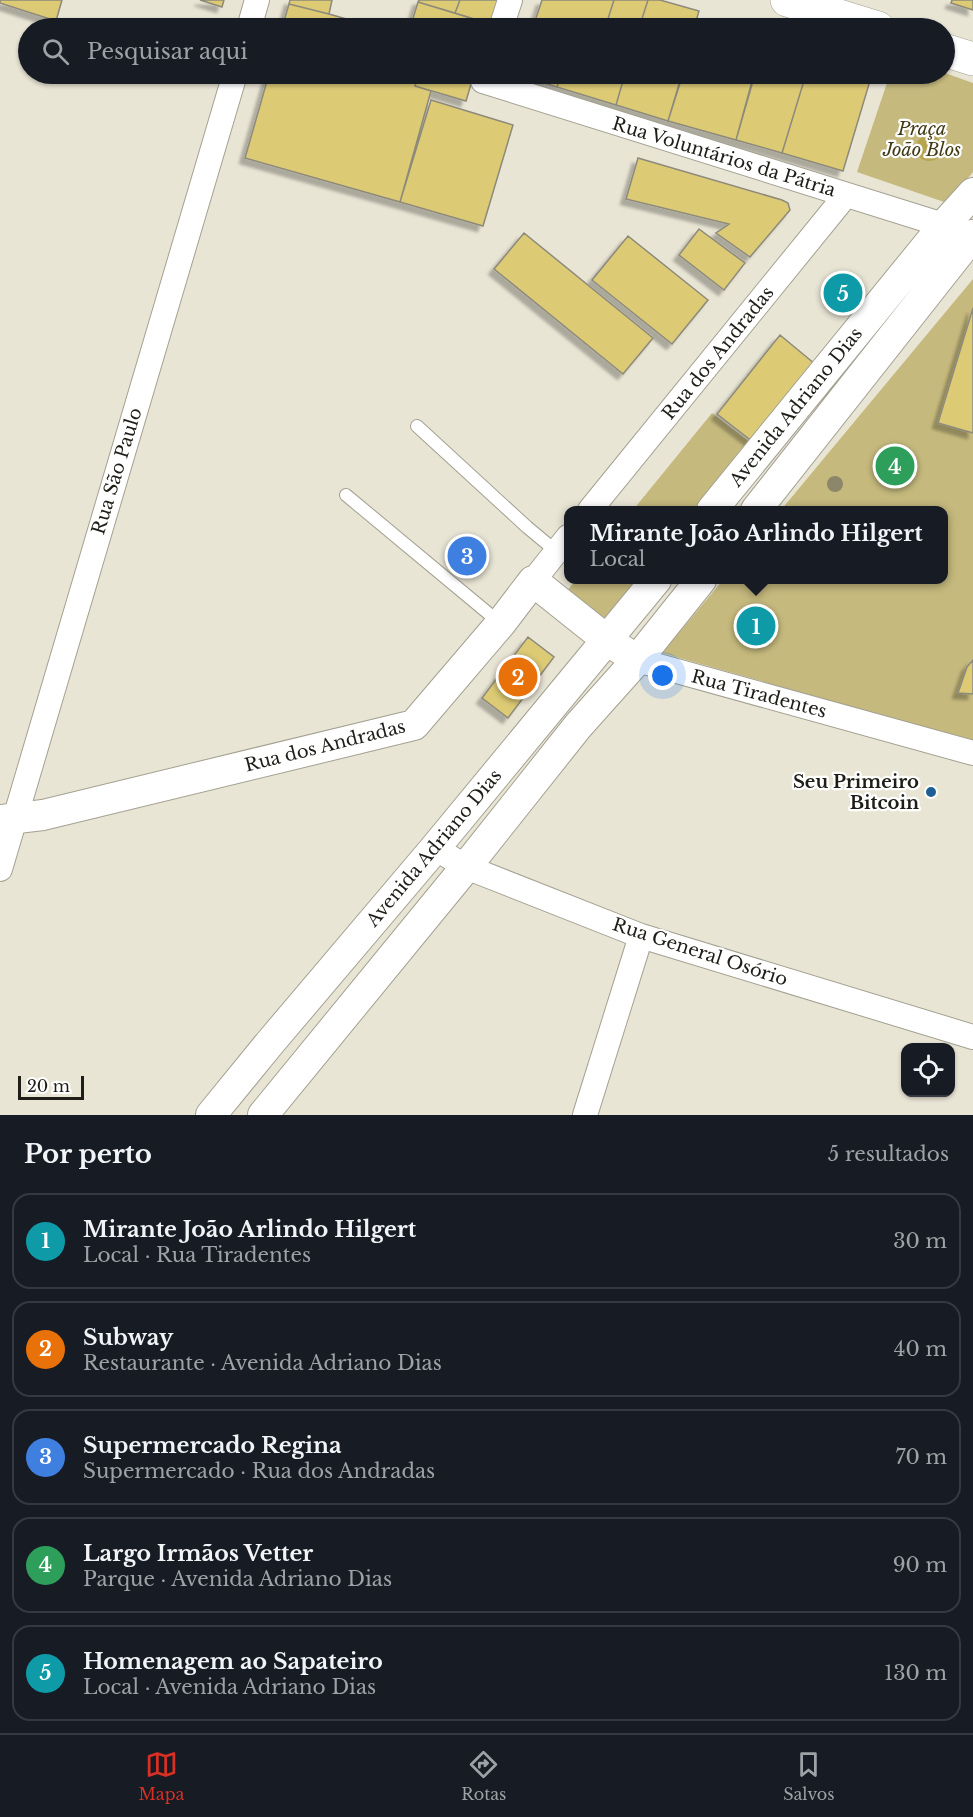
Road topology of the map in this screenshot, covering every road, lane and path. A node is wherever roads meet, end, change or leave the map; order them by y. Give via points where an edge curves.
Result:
1 (257, 0) edge
2 (510, 0) edge
3 (787, 0) edge
4 (252, 18) edge
5 (504, 18) edge
6 (846, 18) edge
7 (955, 53) edge
8 (973, 58) edge
9 (232, 84) edge
10 (493, 84) edge
11 (973, 193) edge
12 (846, 195) junction
13 (944, 225) junction
14 (973, 235) edge
15 (417, 426) dead end
16 (756, 457) junction
17 (782, 478) junction
18 (345, 495) dead end
19 (593, 506) edge
20 (715, 506) edge
21 (759, 506) edge
22 (562, 545) edge
23 (533, 581) junction
24 (652, 584) edge
25 (697, 584) edge
26 (501, 623) junction
27 (607, 640) junction
28 (637, 660) junction
29 (973, 753) edge
30 (7, 819) edge
31 (435, 848) junction
32 (466, 867) junction
33 (0, 869) edge
34 (641, 936) junction
35 (973, 1037) edge
36 (211, 1115) edge
37 (263, 1115) edge
38 (585, 1115) edge

1 - 4 street
2 - 5 street
3 - 6 main road
7 - 8 main road
9 - 30 street, Rua São Paulo
10 - 12 street, Rua Voluntários da Pátria
11 - 13 street, Avenida Adriano Dias
12 - 13 street, Rua Voluntários da Pátria
12 - 19 street, Rua dos Andradas
13 - 14 street, Rua Voluntários da Pátria
13 - 16 street, Avenida Adriano Dias
14 - 17 street, Avenida Adriano Dias
15 - 22 lane via 526,527
16 - 17 street
16 - 20 street, Avenida Adriano Dias
17 - 21 street, Avenida Adriano Dias
18 - 26 lane
22 - 23 street, Rua dos Andradas
23 - 26 street, Rua dos Andradas
23 - 27 street, Rua Tiradentes
24 - 27 street, Avenida Adriano Dias
25 - 28 street, Avenida Adriano Dias
26 - 30 street, Rua dos Andradas via 414,725 43,815
27 - 28 street, Rua Tiradentes
27 - 31 street, Avenida Adriano Dias
28 - 29 street, Rua Tiradentes
28 - 32 street, Avenida Adriano Dias via 578,726
30 - 33 street, Rua São Paulo
31 - 32 street, Rua General Osório
31 - 36 street, Avenida Adriano Dias
32 - 34 street, Rua General Osório
32 - 37 street, Avenida Adriano Dias
34 - 35 street, Rua General Osório
34 - 38 street

